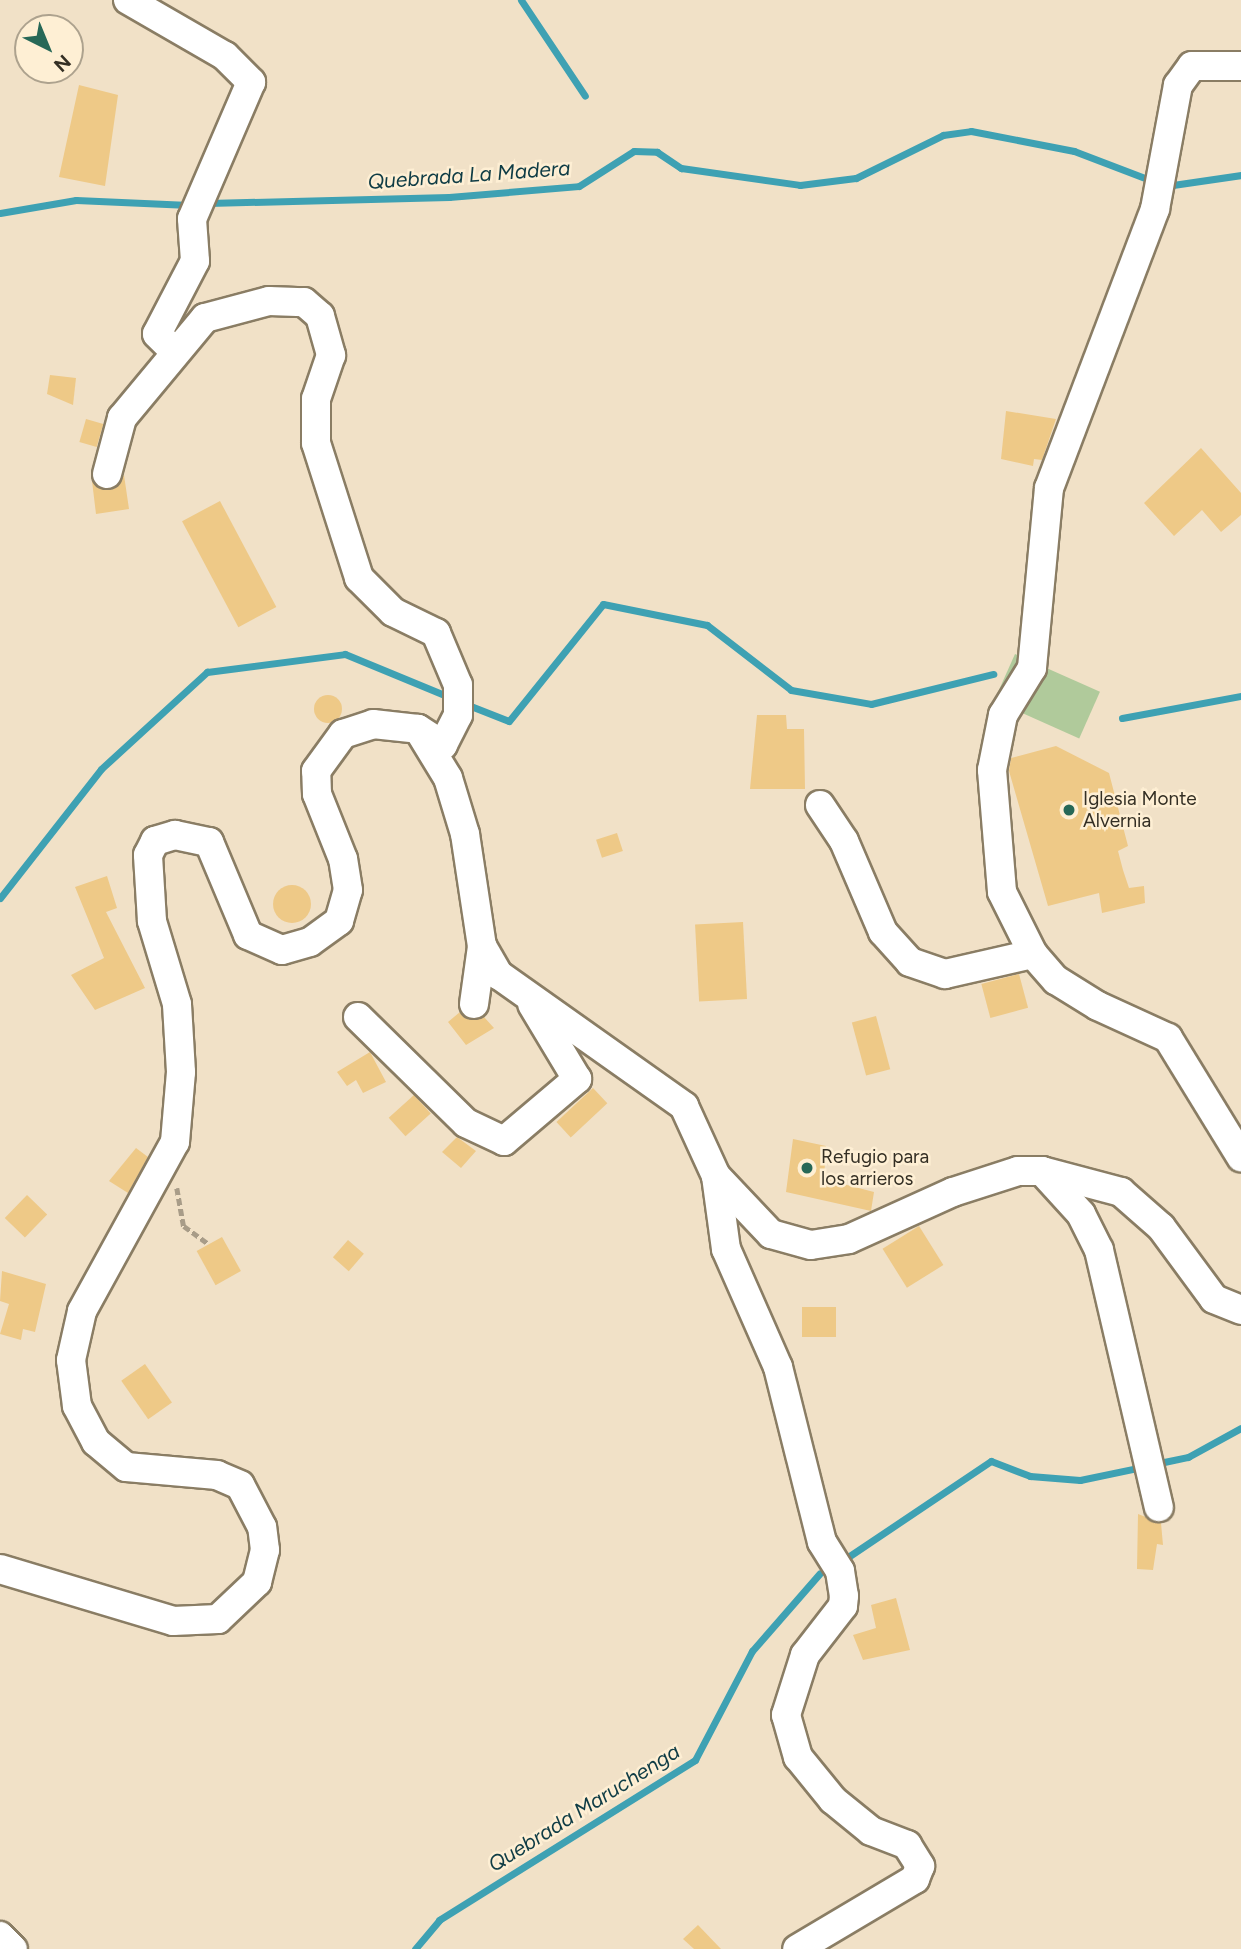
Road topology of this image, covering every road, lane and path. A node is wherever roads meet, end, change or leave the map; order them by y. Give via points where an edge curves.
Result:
1 (128, 0) edge
2 (1241, 66) edge
3 (174, 351) junction
4 (107, 474) dead end
5 (418, 729) junction
6 (820, 805) dead end
7 (482, 946) junction
8 (1033, 954) junction
9 (526, 997) junction
10 (474, 1004) dead end
11 (358, 1017) dead end
12 (171, 1153) junction
13 (1241, 1157) edge
14 (1042, 1171) junction
15 (716, 1176) junction
16 (209, 1244) dead end
17 (1241, 1310) edge
18 (1159, 1507) dead end
19 (0, 1569) edge
20 (0, 1936) edge
21 (13, 1949) edge
22 (797, 1949) edge

1 - 3 street via 225,56 251,82 192,219 195,261 157,334
2 - 8 street via 1192,66 1178,85 1155,209 1046,501 1032,668 1003,715 992,770 1002,892
3 - 4 street via 122,418
3 - 5 street via 205,318 226,308 304,302 320,316 331,355 314,407 316,443 359,578 393,612 436,633 458,685 458,715 443,745
5 - 7 street via 449,778 465,834
5 - 12 street via 373,724 344,734 324,753 317,794 343,859 348,890 339,921 296,949 269,949 248,934 209,842 185,834 155,841 145,877 177,1004 181,1072
6 - 8 street via 844,841 883,932 911,962 945,974
7 - 9 street via 499,975
7 - 10 street
8 - 13 street via 1056,980 1098,1006 1168,1038
9 - 11 street via 577,1079 504,1140 466,1123
9 - 15 street via 616,1053 684,1106
12 - 16 path via 184,1226
12 - 19 street via 82,1311 71,1360 77,1406 96,1442 126,1467 217,1475 240,1485 262,1527 265,1550 257,1582 218,1619 173,1621
14 - 15 street via 966,1188 869,1231 811,1245 771,1234
14 - 17 street via 1121,1192 1161,1227 1214,1299
14 - 18 street via 1081,1214 1099,1250
15 - 22 street via 726,1249 778,1367 822,1542 839,1571 844,1596 844,1606 805,1655 786,1715 798,1757 833,1800 871,1831 907,1845 920,1866 915,1879
20 - 21 street

